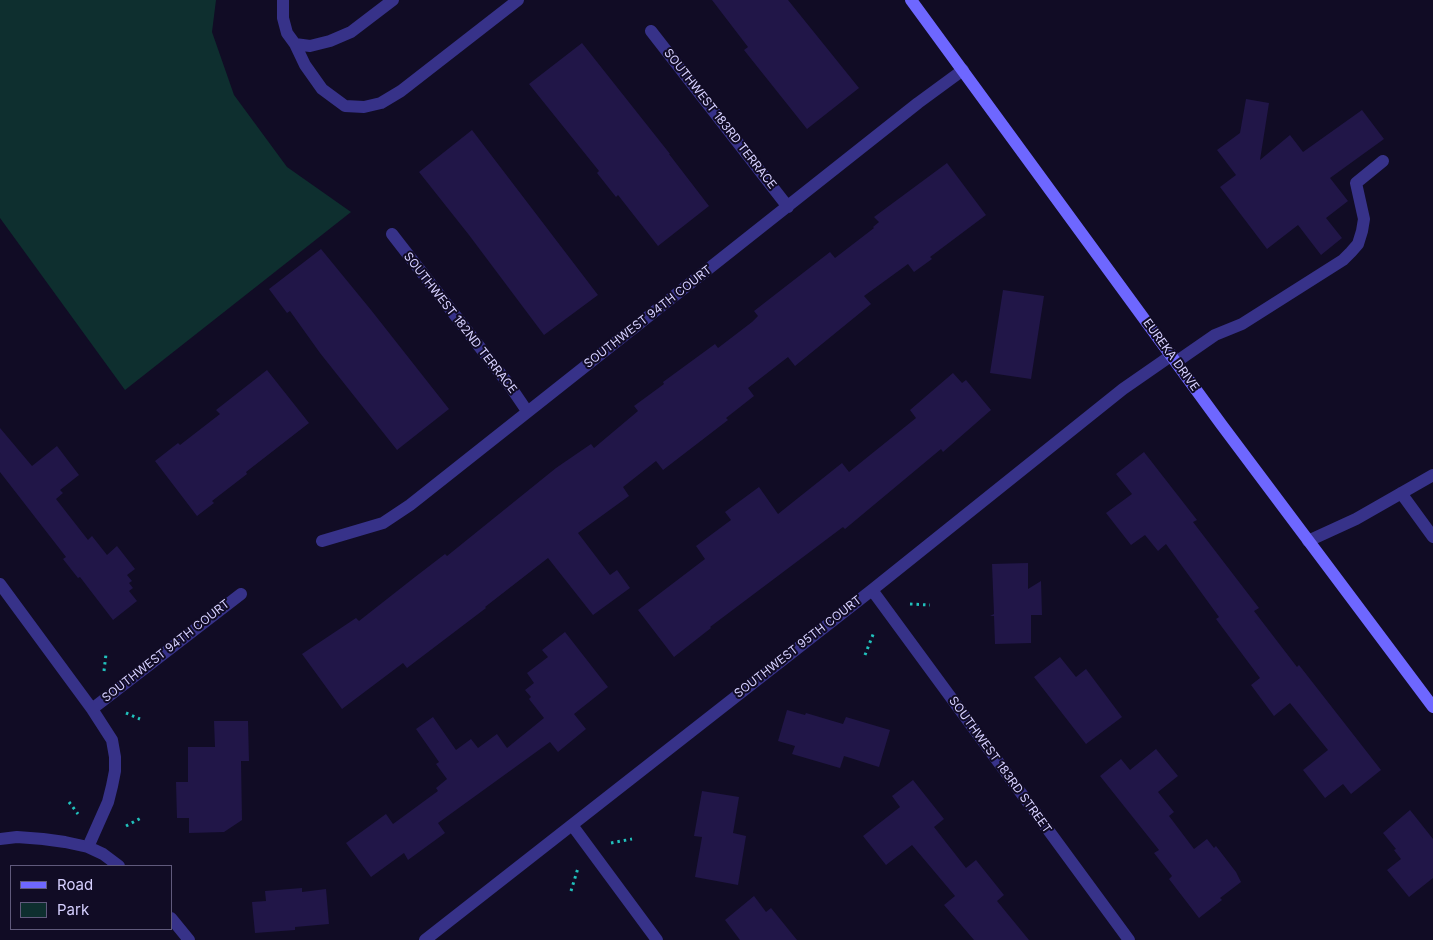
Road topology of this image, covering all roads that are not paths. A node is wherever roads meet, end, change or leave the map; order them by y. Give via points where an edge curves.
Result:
1 (283, 0) edge
2 (393, 0) edge
3 (518, 0) edge
4 (911, 0) edge
5 (651, 31) dead end
6 (295, 44) junction
7 (963, 70) junction
8 (1383, 161) dead end
9 (788, 207) junction
10 (392, 234) dead end
11 (1174, 358) junction
12 (527, 411) junction
13 (1433, 475) edge
14 (1401, 493) junction
15 (1433, 538) edge
16 (322, 541) dead end
17 (1308, 541) junction
18 (0, 584) edge
19 (872, 590) junction
20 (241, 594) dead end
21 (1433, 707) edge
22 (92, 708) junction
23 (572, 825) junction
24 (0, 839) edge
25 (88, 847) junction
26 (118, 865) edge
27 (172, 919) edge
28 (189, 940) edge
29 (425, 940) edge
30 (657, 940) edge
31 (1129, 940) edge

1 - 6 street via 282,18
2 - 6 street via 351,32 310,46
3 - 6 street via 401,92 381,103 364,107 344,106 322,89
4 - 7 main road, EUREKA DRIVE
5 - 9 street, SOUTHWEST 183RD TERRACE
7 - 9 street, SOUTHWEST 94TH COURT
7 - 11 main road, EUREKA DRIVE
8 - 11 street, SOUTHWEST 95TH COURT via 1356,183 1364,219 1362,231 1358,244 1343,260 1242,324
9 - 12 street, SOUTHWEST 94TH COURT
10 - 12 street, SOUTHWEST 182ND TERRACE
11 - 17 main road, EUREKA DRIVE
11 - 19 street, SOUTHWEST 95TH COURT via 1123,389
12 - 16 street, SOUTHWEST 94TH COURT via 384,523
13 - 14 street
14 - 15 street
14 - 17 street
17 - 21 main road, EUREKA DRIVE
18 - 22 street
19 - 23 street, SOUTHWEST 95TH COURT
19 - 31 street, SOUTHWEST 183RD STREET
20 - 22 street, SOUTHWEST 94TH COURT
22 - 25 street via 112,740 115,771 108,802
23 - 29 street, SOUTHWEST 95TH COURT
23 - 30 street
24 - 25 street via 43,838
25 - 26 street
27 - 28 street

